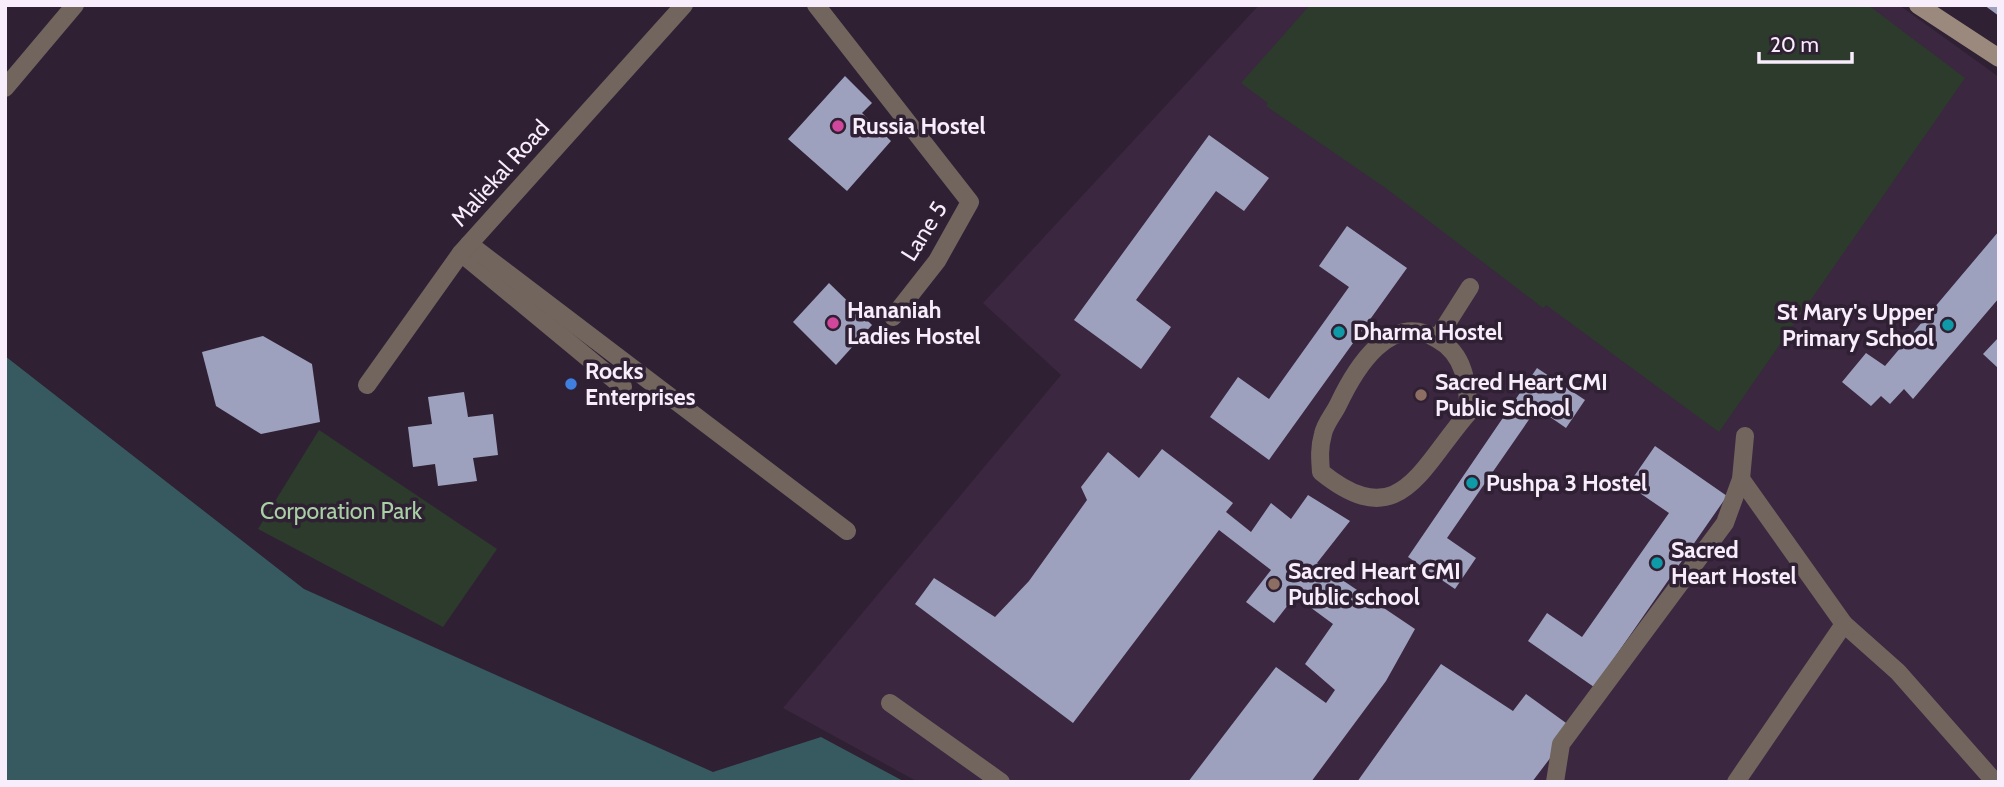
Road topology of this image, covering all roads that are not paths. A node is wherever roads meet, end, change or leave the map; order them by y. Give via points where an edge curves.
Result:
1 (75, 5) edge
2 (684, 5) edge
3 (816, 5) edge
4 (1918, 5) edge
5 (1999, 58) edge
6 (5, 88) edge
7 (465, 249) junction
8 (1470, 287) dead end
9 (892, 317) dead end
10 (1437, 339) junction
11 (368, 385) dead end
12 (623, 387) dead end
13 (1745, 436) dead end
14 (1741, 479) junction
15 (847, 531) dead end
16 (1844, 624) junction
17 (890, 703) dead end
18 (1001, 782) edge
19 (1555, 782) edge
20 (1736, 782) edge
21 (1995, 782) edge

1 - 6 street
2 - 7 street, Maliekal Road
3 - 9 street, Lane 5 via 970,202 937,261
4 - 5 main road
7 - 11 street, Maliekal Road
7 - 12 street
7 - 15 street
8 - 10 street
10 - 10 street via 1457,356 1467,380 1469,412 1401,494 1377,501 1344,491 1321,472 1319,451 1324,430 1346,387 1372,351 1402,331 1425,331
13 - 14 street
14 - 16 street
14 - 19 street via 1725,523 1561,744
16 - 20 street
16 - 21 street via 1898,671
17 - 18 street

